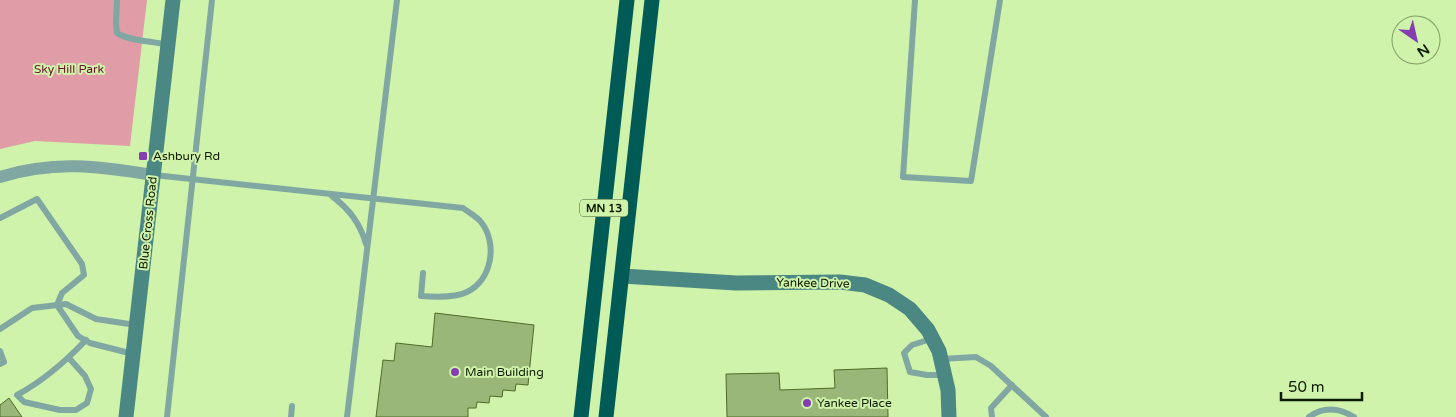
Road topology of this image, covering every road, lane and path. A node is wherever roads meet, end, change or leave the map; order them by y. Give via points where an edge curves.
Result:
1 (117, 0) edge
2 (173, 0) edge
3 (212, 0) edge
4 (397, 0) edge
5 (627, 0) edge
6 (652, 0) edge
7 (916, 0) edge
8 (1000, 0) edge
9 (168, 45) junction
10 (153, 175) junction
11 (0, 177) edge
12 (192, 180) junction
13 (332, 195) junction
14 (373, 200) junction
15 (0, 218) edge
16 (368, 247) junction
17 (423, 274) dead end
18 (622, 276) junction
19 (57, 305) junction
20 (136, 325) junction
21 (0, 329) edge
22 (933, 338) junction
23 (86, 340) junction
24 (0, 351) edge
25 (133, 354) junction
26 (69, 358) junction
27 (941, 359) junction
28 (0, 364) edge
29 (945, 375) junction
30 (1012, 385) junction
31 (292, 406) dead end
32 (126, 417) edge
33 (168, 417) edge
34 (291, 417) edge
35 (347, 417) edge
36 (582, 417) edge
37 (606, 417) edge
38 (949, 417) edge
39 (992, 417) edge
40 (1046, 417) edge
41 (1309, 417) edge
42 (1354, 417) edge

1 - 9 lane via 117,33 126,39
2 - 9 street, Blue Cross Road
3 - 12 lane
4 - 14 lane
5 - 36 highway, MN 13
6 - 18 highway, MN 13
7 - 8 lane via 903,177 971,181
9 - 10 street, Blue Cross Road
10 - 11 street via 100,166 59,166
10 - 12 lane
10 - 20 street, Blue Cross Road
12 - 13 lane
12 - 33 lane
13 - 14 lane
13 - 16 lane via 356,220
14 - 16 lane
14 - 17 lane via 463,208 481,222 491,243 491,262 479,283 467,292 442,297 422,296
15 - 19 lane via 37,199 82,264 84,274 62,293
16 - 35 lane
18 - 22 street, Yankee Drive via 865,285 889,295 910,310
18 - 37 highway, MN 13
19 - 20 lane via 66,304 96,319
19 - 21 lane via 32,308
19 - 23 lane via 78,336
20 - 25 street, Blue Cross Road
22 - 27 street, Yankee Drive
22 - 29 lane via 912,344 904,353 910,372
23 - 25 lane
23 - 26 lane
24 - 28 lane via 4,362
25 - 32 street, Blue Cross Road
26 - 26 lane via 31,387 16,395 24,402 60,410 76,410 87,403 91,390 85,376
27 - 29 street, Yankee Drive
27 - 30 lane via 976,357
29 - 38 street, Yankee Drive
30 - 39 lane via 991,408
30 - 40 lane
31 - 34 lane
41 - 42 lane via 1332,409 1343,410

